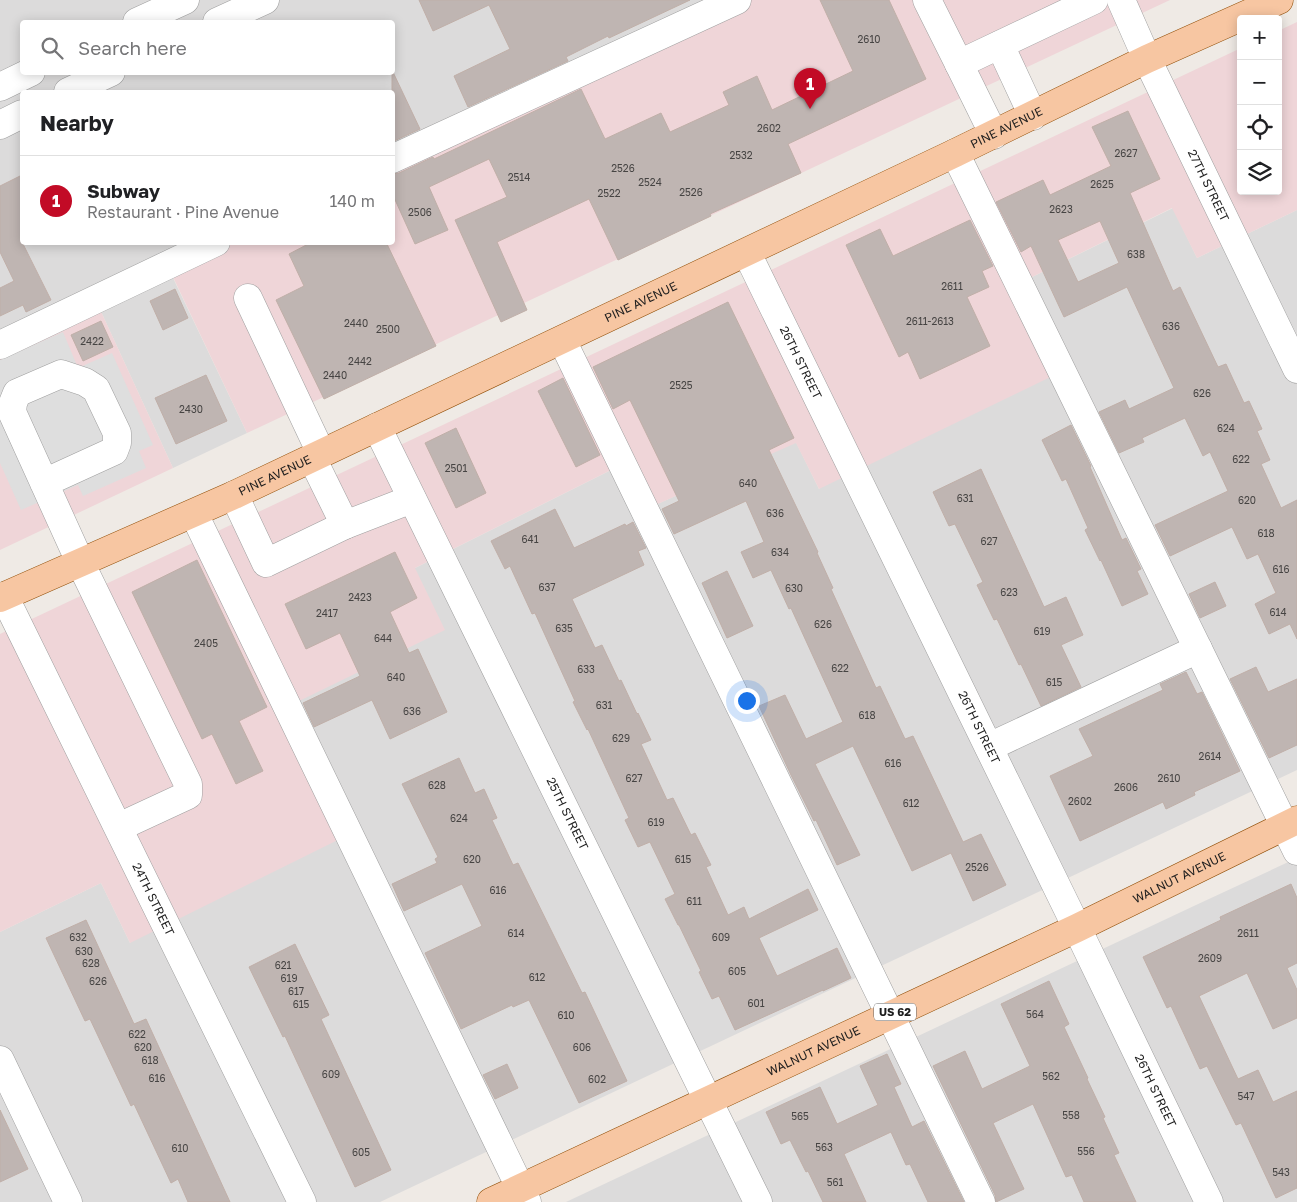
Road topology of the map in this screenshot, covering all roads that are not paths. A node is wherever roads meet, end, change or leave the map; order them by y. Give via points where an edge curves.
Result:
1 (185, 0) edge
2 (265, 0) edge
3 (736, 0) edge
4 (927, 0) edge
5 (1094, 0) edge
6 (1121, 0) edge
7 (1279, 0) edge
8 (141, 20) edge
9 (221, 20) edge
10 (1000, 46) junction
11 (1147, 60) junction
12 (959, 64) junction
13 (25, 75) edge
14 (105, 75) edge
15 (0, 87) edge
16 (72, 90) edge
17 (20, 115) edge
18 (1033, 116) junction
19 (0, 125) edge
20 (994, 134) junction
21 (955, 153) junction
22 (395, 158) edge
23 (210, 245) edge
24 (747, 253) junction
25 (248, 298) dead end
26 (562, 340) junction
27 (0, 345) edge
28 (1297, 369) edge
29 (377, 427) junction
30 (316, 456) junction
31 (44, 483) dead end
32 (234, 494) junction
33 (412, 499) junction
34 (194, 514) junction
35 (345, 525) junction
36 (80, 562) junction
37 (2, 597) edge
38 (1198, 649) junction
39 (988, 748) junction
40 (1291, 822) edge
41 (119, 827) junction
42 (1297, 851) edge
43 (1077, 928) junction
44 (890, 1014) junction
45 (0, 1060) edge
46 (709, 1100) junction
47 (523, 1195) edge
48 (68, 1202) edge
49 (302, 1202) edge
50 (491, 1202) edge
51 (758, 1202) edge
52 (980, 1202) edge
53 (1209, 1202) edge

1 - 8 street
2 - 9 street
3 - 22 street
4 - 12 street
5 - 10 street
6 - 11 street, 27TH STREET
7 - 11 main road, PINE AVENUE
10 - 12 street
10 - 18 street
11 - 18 main road, PINE AVENUE
11 - 28 street, 27TH STREET
12 - 20 street
13 - 15 street
14 - 16 street
17 - 19 street
18 - 20 main road, PINE AVENUE
20 - 21 main road, PINE AVENUE
21 - 24 main road, PINE AVENUE
21 - 38 street
23 - 27 street
24 - 26 main road, PINE AVENUE
24 - 39 street, 26TH STREET
25 - 30 street
26 - 29 main road, PINE AVENUE
26 - 44 street
29 - 30 main road, PINE AVENUE
29 - 33 street, 25TH STREET
30 - 32 main road, PINE AVENUE
30 - 35 street
31 - 36 street
32 - 34 main road, PINE AVENUE
32 - 35 street via 266,563
33 - 35 street
33 - 46 street, 25TH STREET
34 - 36 main road, PINE AVENUE
34 - 47 street
36 - 37 main road, PINE AVENUE
36 - 41 street via 188,784 188,795
37 - 41 street, 24TH STREET
38 - 39 street
38 - 40 street
39 - 43 street, 26TH STREET
40 - 42 street
40 - 43 main road, WALNUT AVENUE / US 62
41 - 49 street, 24TH STREET
43 - 44 main road, WALNUT AVENUE / US 62
43 - 53 street, 26TH STREET
44 - 46 main road, WALNUT AVENUE / US 62
44 - 52 street
45 - 48 street
46 - 47 main road, WALNUT AVENUE / US 62
46 - 51 street, 25TH STREET
47 - 50 main road, WALNUT AVENUE / US 62

